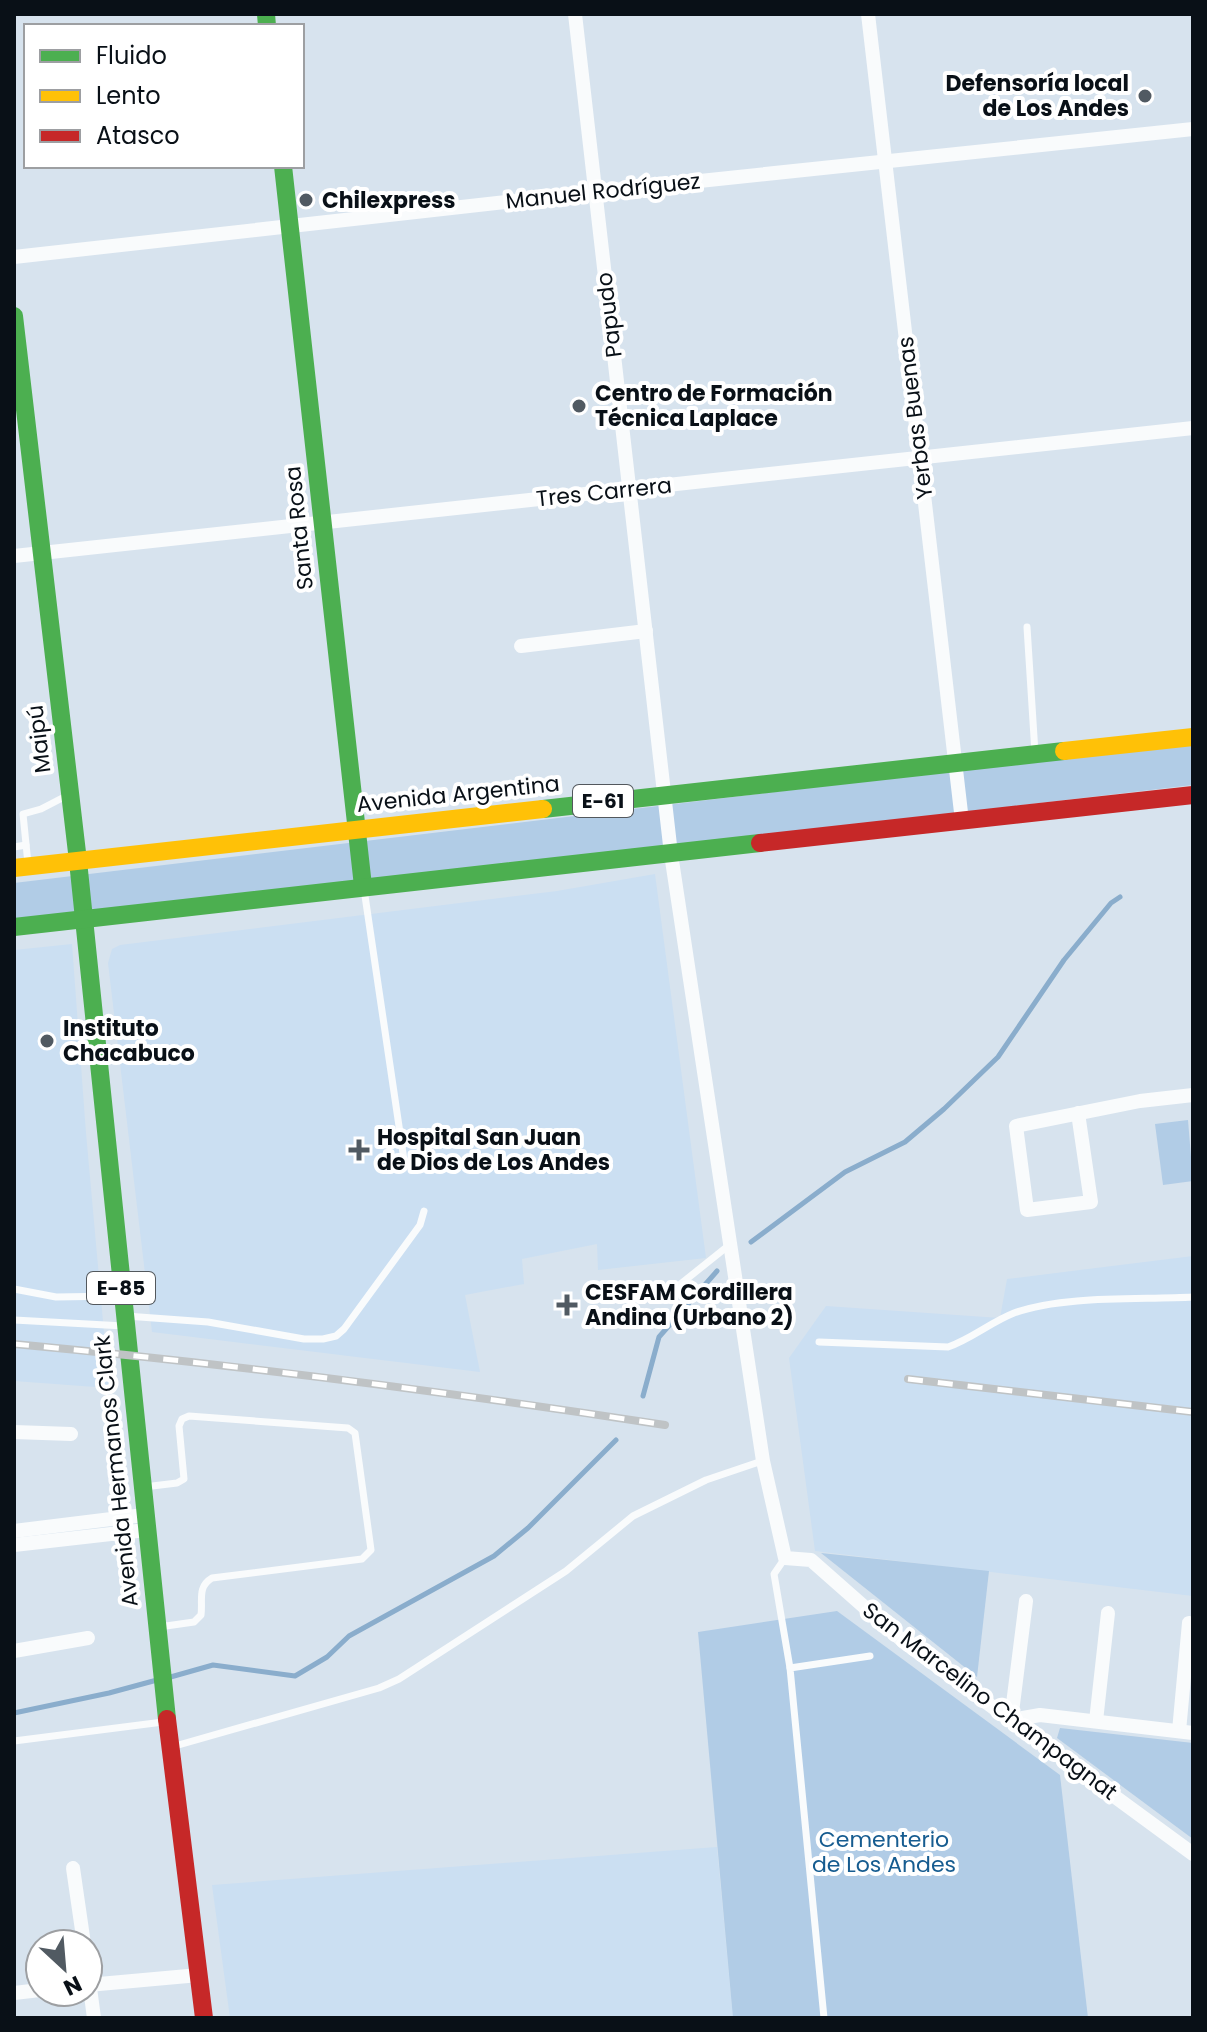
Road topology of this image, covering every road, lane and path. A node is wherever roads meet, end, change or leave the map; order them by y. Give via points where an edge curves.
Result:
1 (575, 14) edge
2 (868, 14) edge
3 (1193, 129) edge
4 (885, 160) junction
5 (283, 168) edge
6 (595, 192) junction
7 (290, 226) junction
8 (14, 257) edge
9 (14, 316) edge
10 (1193, 428) edge
11 (920, 458) junction
12 (629, 489) junction
13 (323, 523) junction
14 (42, 553) junction
15 (14, 556) edge
16 (1027, 627) dead end
17 (646, 631) junction
18 (521, 646) dead end
19 (1193, 737) edge
20 (1035, 755) junction
21 (955, 764) junction
22 (70, 794) junction
23 (664, 794) junction
24 (1193, 795) edge
25 (14, 809) edge
26 (23, 814) junction
27 (962, 821) junction
28 (357, 829) junction
29 (26, 845) junction
30 (14, 847) edge
31 (671, 854) junction
32 (78, 861) junction
33 (21, 867) edge
34 (363, 886) junction
35 (84, 919) junction
36 (14, 927) edge
37 (1193, 1095) edge
38 (1078, 1113) junction
39 (404, 1160) dead end
40 (424, 1211) dead end
41 (729, 1245) junction
42 (14, 1289) edge
43 (605, 1295) dead end
44 (122, 1296) junction
45 (1193, 1297) edge
46 (14, 1320) edge
47 (124, 1321) junction
48 (819, 1342) dead end
49 (14, 1432) edge
50 (71, 1434) dead end
51 (763, 1461) junction
52 (142, 1488) junction
53 (145, 1522) junction
54 (14, 1531) edge
55 (14, 1545) edge
56 (785, 1558) junction
57 (1026, 1601) dead end
58 (1108, 1613) dead end
59 (1189, 1623) dead end
60 (156, 1628) junction
61 (88, 1638) dead end
62 (14, 1651) edge
63 (870, 1656) dead end
64 (790, 1668) junction
65 (165, 1715) junction
66 (1011, 1720) junction
67 (1096, 1721) junction
68 (1186, 1732) edge
69 (14, 1741) edge
70 (169, 1748) junction
71 (1193, 1854) edge
72 (73, 1868) dead end
73 (82, 1928) edge
74 (199, 1975) junction
75 (104, 1980) edge
76 (204, 2018) edge
77 (824, 2018) edge

1 - 6 street, Papudo
2 - 4 street, Yerbas Buenas
3 - 4 street, Manuel Rodríguez
4 - 6 street, Manuel Rodríguez
4 - 11 street, Yerbas Buenas
5 - 7 main road, Santa Rosa
6 - 7 street, Manuel Rodríguez
6 - 12 street, Papudo
7 - 8 street, Manuel Rodríguez
7 - 13 main road, Santa Rosa
9 - 14 main road, Maipú
10 - 11 street, Tres Carrera
11 - 12 street, Tres Carrera
11 - 21 street, Yerbas Buenas
12 - 13 street, Tres Carrera
12 - 17 street, Papudo
13 - 14 street, Tres Carrera
13 - 28 main road, Santa Rosa
14 - 15 street, Tres Carrera
14 - 22 main road, Maipú
16 - 20 lane
17 - 18 street
17 - 23 street, Papudo
19 - 20 main road, Avenida Argentina / E-61
20 - 21 main road, Avenida Argentina / E-61
21 - 23 main road, Avenida Argentina / E-61
21 - 27 street, Yerbas Buenas
22 - 26 lane
22 - 32 main road, Maipú
23 - 28 main road, Avenida Argentina / E-61
23 - 31 street, Papudo
24 - 27 main road
25 - 26 lane
26 - 29 lane
27 - 31 main road
28 - 32 main road, Avenida Argentina / E-61
28 - 34 main road, Santa Rosa
29 - 30 lane
29 - 33 lane
31 - 34 main road
31 - 41 street, Papudo
32 - 33 main road, Avenida Argentina / E-61
32 - 35 main road, Maipú / E-85
34 - 35 main road
34 - 39 lane
35 - 36 main road
35 - 44 main road, Avenida Hermanos Clark / E-85
37 - 38 street
38 - 38 street via 1091,1202 1027,1210 1016,1126
40 - 47 lane via 420,1225 336,1336 304,1339 208,1322
41 - 43 lane via 678,1286
41 - 51 street, Papudo
42 - 44 lane via 56,1297
44 - 47 main road, Avenida Hermanos Clark / E-85
45 - 48 lane via 1068,1302 1013,1313 948,1347
46 - 47 lane
47 - 52 main road, Avenida Hermanos Clark / E-85
49 - 50 street
51 - 56 street, Papudo
51 - 70 lane via 706,1480 633,1516 566,1571 399,1679
52 - 53 main road, Avenida Hermanos Clark / E-85
52 - 60 lane via 184,1479 179,1426 189,1416 348,1428 355,1433 371,1550 362,1559 212,1578 201,1591 201,1615 194,1622
53 - 54 street
53 - 55 street
53 - 60 main road, Avenida Hermanos Clark / E-85
56 - 64 lane via 774,1574
56 - 66 street, San Marcelino Champagnat via 811,1560 904,1642
57 - 66 street
58 - 67 street
59 - 68 street
60 - 65 main road, Avenida Hermanos Clark / E-85
61 - 62 street
63 - 64 lane
64 - 77 lane
65 - 69 lane
65 - 70 main road, Avenida Hermanos Clark / E-85
66 - 67 street via 1040,1715
66 - 71 street, San Marcelino Champagnat
67 - 68 street
70 - 74 main road, Avenida Hermanos Clark / E-85
72 - 73 street
74 - 75 street
74 - 76 main road, Avenida Hermanos Clark / E-85

